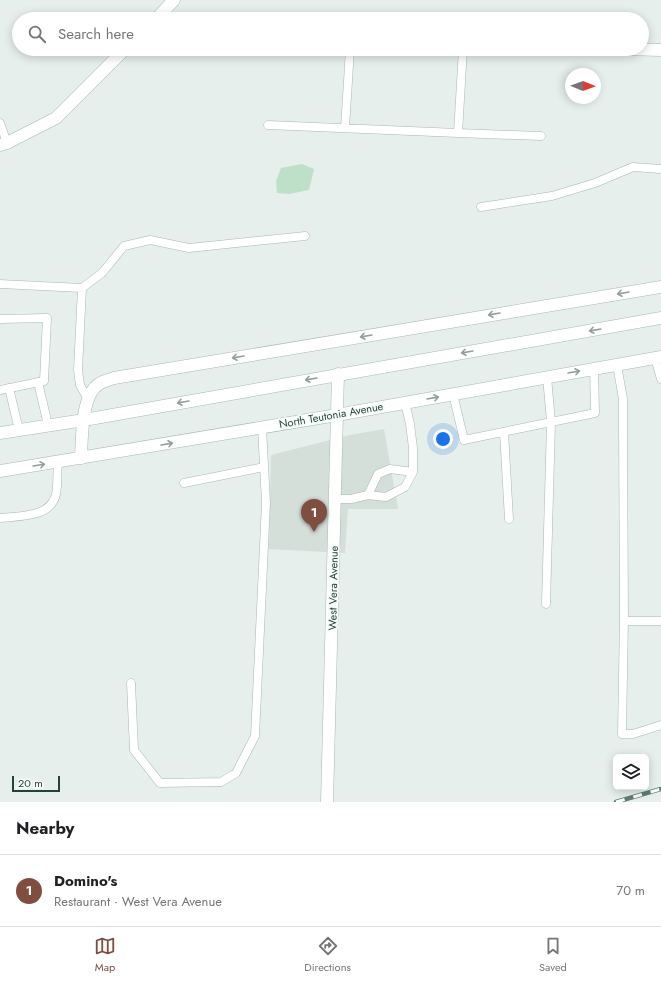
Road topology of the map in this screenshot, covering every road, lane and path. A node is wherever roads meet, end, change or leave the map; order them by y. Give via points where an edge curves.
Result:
1 (174, 0) edge
2 (163, 12) edge
3 (649, 50) edge
4 (661, 50) edge
5 (118, 56) edge
6 (350, 56) edge
7 (463, 56) edge
8 (0, 123) edge
9 (268, 125) dead end
10 (345, 128) junction
11 (458, 133) junction
12 (541, 136) dead end
13 (3, 144) edge
14 (661, 169) edge
15 (481, 207) dead end
16 (305, 236) dead end
17 (0, 284) edge
18 (661, 286) edge
19 (82, 288) junction
20 (661, 318) edge
21 (0, 319) edge
22 (658, 357) edge
23 (617, 365) junction
24 (594, 369) junction
25 (338, 374) junction
26 (547, 377) junction
27 (661, 379) edge
28 (38, 382) junction
29 (9, 388) junction
30 (0, 390) edge
31 (453, 394) junction
32 (88, 399) junction
33 (405, 402) junction
34 (337, 415) junction
35 (84, 420) junction
36 (551, 422) junction
37 (48, 425) junction
38 (262, 427) junction
39 (19, 430) junction
40 (504, 432) junction
41 (0, 433) edge
42 (82, 458) junction
43 (58, 462) junction
44 (264, 467) junction
45 (0, 471) edge
46 (412, 472) junction
47 (184, 483) dead end
48 (368, 495) junction
49 (335, 499) junction
50 (0, 518) edge
51 (509, 519) dead end
52 (546, 604) dead end
53 (624, 621) junction
54 (661, 621) edge
55 (131, 683) dead end
56 (661, 725) edge
57 (327, 802) edge

1 - 2 main road
3 - 4 main road
5 - 13 main road via 56,118
6 - 10 lane
7 - 11 lane
8 - 13 lane
9 - 10 lane
10 - 11 lane
11 - 12 lane
14 - 15 lane via 633,167 595,183 552,196
16 - 19 lane via 189,248 150,240 124,246 102,273
17 - 19 lane
18 -> 32 main road via 114,378 98,385
19 - 32 lane via 78,370 80,385
20 -> 25 main road
21 - 28 lane via 47,318 44,381
22 - 23 main road, North Teutonia Avenue
22 - 27 lane
23 - 24 main road, North Teutonia Avenue
23 - 53 lane via 623,405
26 -> 24 main road, North Teutonia Avenue
24 - 36 lane via 595,413
25 - 34 main road, West Vera Avenue
25 -> 35 main road
26 - 31 main road, North Teutonia Avenue
26 - 36 lane
28 - 29 lane
28 - 37 lane
29 - 30 lane
29 - 39 lane
33 -> 31 main road, North Teutonia Avenue
31 - 40 lane via 464,440
32 - 35 main road
33 - 34 main road, North Teutonia Avenue
33 - 46 lane via 413,448
34 - 38 main road, North Teutonia Avenue
34 - 49 main road, West Vera Avenue
35 - 37 main road
35 - 42 main road
36 - 40 lane
36 - 52 lane
37 - 39 main road
42 -> 38 main road, North Teutonia Avenue
38 - 44 lane
39 - 41 main road
40 - 51 lane
42 - 43 main road, North Teutonia Avenue
45 -> 43 main road, North Teutonia Avenue
43 - 50 lane via 56,494 53,503 46,510 39,514
44 - 47 lane
44 - 55 lane via 266,503 255,736 236,774 221,782 160,783 134,750
46 - 48 lane via 405,487 386,497
46 - 48 lane via 390,469 378,474
48 - 49 lane
49 - 57 main road, West Vera Avenue
53 - 54 lane
53 - 56 lane via 622,734 633,734

